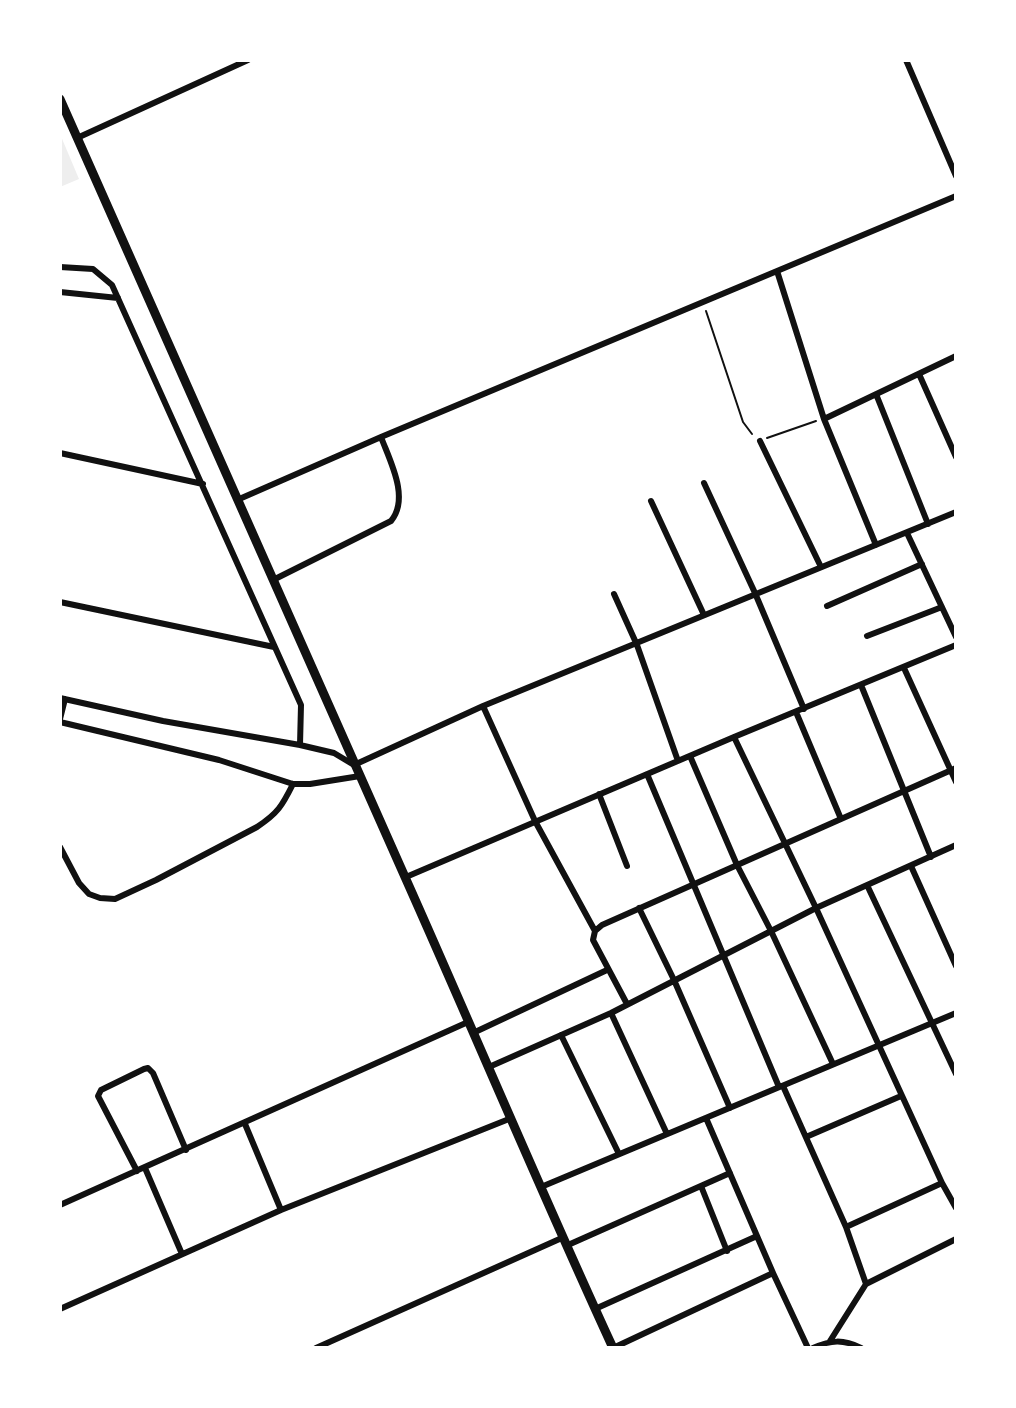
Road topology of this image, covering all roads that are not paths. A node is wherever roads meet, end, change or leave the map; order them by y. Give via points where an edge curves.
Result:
1 (248, 60) edge
2 (906, 60) edge
3 (60, 99) edge
4 (77, 138) junction
5 (956, 176) edge
6 (956, 196) edge
7 (60, 267) edge
8 (777, 271) junction
9 (60, 292) edge
10 (118, 298) junction
11 (956, 356) edge
12 (919, 374) junction
13 (876, 394) junction
14 (824, 418) junction
15 (381, 437) junction
16 (760, 441) road end
17 (60, 453) edge
18 (956, 458) edge
19 (704, 483) dead end
20 (202, 484) junction
21 (237, 500) junction
22 (651, 501) dead end
23 (956, 512) edge
24 (928, 524) junction
25 (907, 533) junction
26 (876, 545) junction
27 (922, 564) junction
28 (821, 567) junction
29 (273, 580) junction
30 (755, 593) junction
31 (614, 594) dead end
32 (60, 602) edge
33 (827, 606) dead end
34 (942, 607) junction
35 (704, 615) junction
36 (867, 636) dead end
37 (956, 637) edge
38 (637, 645) junction
39 (956, 645) edge
40 (274, 647) junction
41 (904, 668) junction
42 (861, 685) junction
43 (63, 698) edge
44 (483, 706) junction
45 (804, 709) junction
46 (796, 712) junction
47 (60, 720) edge
48 (734, 737) junction
49 (300, 745) junction
50 (690, 756) junction
51 (678, 761) junction
52 (354, 765) junction
53 (953, 769) edge
54 (647, 774) junction
55 (360, 776) junction
56 (956, 782) edge
57 (293, 783) junction
58 (906, 790) junction
59 (599, 794) junction
60 (841, 819) junction
61 (535, 821) junction
62 (784, 844) junction
63 (956, 845) edge
64 (60, 847) edge
65 (931, 857) junction
66 (737, 865) junction
67 (627, 866) dead end
68 (911, 866) junction
69 (406, 877) junction
70 (692, 884) junction
71 (867, 885) junction
72 (639, 908) junction
73 (816, 908) junction
74 (595, 931) junction
75 (771, 931) junction
76 (724, 954) junction
77 (956, 966) edge
78 (607, 970) junction
79 (674, 980) junction
80 (627, 1004) junction
81 (610, 1013) junction
82 (956, 1013) edge
83 (468, 1022) junction
84 (931, 1023) junction
85 (473, 1033) junction
86 (561, 1035) junction
87 (878, 1046) junction
88 (833, 1065) junction
89 (489, 1067) junction
90 (956, 1074) edge
91 (781, 1086) junction
92 (901, 1096) junction
93 (730, 1108) junction
94 (706, 1118) junction
95 (509, 1119) junction
96 (245, 1124) junction
97 (667, 1134) junction
98 (806, 1137) junction
99 (186, 1150) junction
100 (619, 1154) junction
101 (145, 1168) junction
102 (137, 1171) junction
103 (730, 1173) junction
104 (942, 1183) junction
105 (701, 1186) junction
106 (541, 1187) junction
107 (60, 1205) edge
108 (956, 1208) edge
109 (281, 1210) junction
110 (846, 1227) junction
111 (757, 1236) junction
112 (956, 1239) edge
113 (566, 1241) junction
114 (727, 1251) junction
115 (182, 1254) junction
116 (773, 1273) junction
117 (866, 1284) junction
118 (60, 1309) edge
119 (595, 1309) junction
120 (830, 1341) junction
121 (316, 1348) edge
122 (613, 1348) edge
123 (808, 1348) edge
124 (813, 1348) edge
125 (861, 1348) edge

1 - 4 street
2 - 5 street
3 - 4 street
4 - 21 street
6 - 8 street
7 - 10 street via 93,269 112,285
8 - 14 street
8 - 15 street
9 - 10 street
10 - 20 street
11 - 12 street
12 - 13 street
12 - 18 street
13 - 14 street
13 - 24 street
14 - 26 street
15 - 21 street
15 - 29 street via 397,483 396,515
16 - 28 street
17 - 20 street
19 - 30 street
20 - 40 street
21 - 29 street
22 - 35 street
23 - 24 street
24 - 25 street
25 - 26 street
25 - 27 street
26 - 28 street
27 - 33 street
27 - 34 street
28 - 30 street
29 - 52 street
30 - 35 street
30 - 45 street
31 - 38 street
32 - 40 street
34 - 36 street
34 - 37 street
35 - 38 street
38 - 44 street
38 - 51 street
39 - 41 street
40 - 49 street via 301,705
41 - 42 street
41 - 53 street
42 - 45 street
42 - 58 street
43 - 47 street
43 - 49 street via 163,721
44 - 52 street
44 - 61 street
45 - 46 street
46 - 48 street
46 - 60 street
47 - 57 street
48 - 50 street
48 - 62 street
49 - 52 street via 334,753
50 - 51 street
50 - 66 street
51 - 54 street
52 - 55 street
53 - 56 street
53 - 58 street
54 - 59 street
54 - 70 street
55 - 57 street
55 - 69 street
57 - 64 street via 281,807 257,827 115,899 89,894
58 - 60 street
58 - 65 street
59 - 61 street
59 - 67 street
60 - 62 street
61 - 69 street
61 - 74 street
62 - 66 street
62 - 73 street
63 - 65 street
65 - 68 street
66 - 70 street
66 - 75 street
68 - 71 street
68 - 77 street
69 - 83 street
70 - 72 street
70 - 76 street
71 - 73 street
71 - 84 street
72 - 74 street
72 - 79 street
73 - 75 street
73 - 87 street
74 - 78 street via 593,940
75 - 76 street
75 - 88 street
76 - 79 street
76 - 91 street
78 - 80 street
78 - 85 street
79 - 80 street
79 - 93 street
80 - 81 street
81 - 86 street
81 - 97 street
82 - 84 street
83 - 85 street
83 - 96 street
84 - 87 street
84 - 90 street
85 - 89 street
86 - 89 street
86 - 100 street
87 - 88 street
87 - 92 street
88 - 91 street
89 - 95 street
91 - 93 street
91 - 98 street
92 - 98 street
92 - 104 street
93 - 94 street
94 - 97 street
94 - 103 street
95 - 106 street
95 - 109 street
96 - 99 street
96 - 109 street
97 - 100 street
98 - 110 street
99 - 101 street
99 - 102 street via 153,1073 144,1069 101,1090 98,1096
100 - 106 street
101 - 102 street
101 - 115 street
102 - 107 street
103 - 105 street
103 - 111 street
104 - 108 street
104 - 110 street
105 - 113 street
105 - 114 street
106 - 113 street
109 - 115 street
110 - 117 street
111 - 114 street
111 - 116 street
112 - 117 street
113 - 119 street
113 - 121 street
114 - 119 street
115 - 118 street
116 - 122 street
116 - 123 street
117 - 120 street
119 - 122 street
120 - 124 street
120 - 125 street

